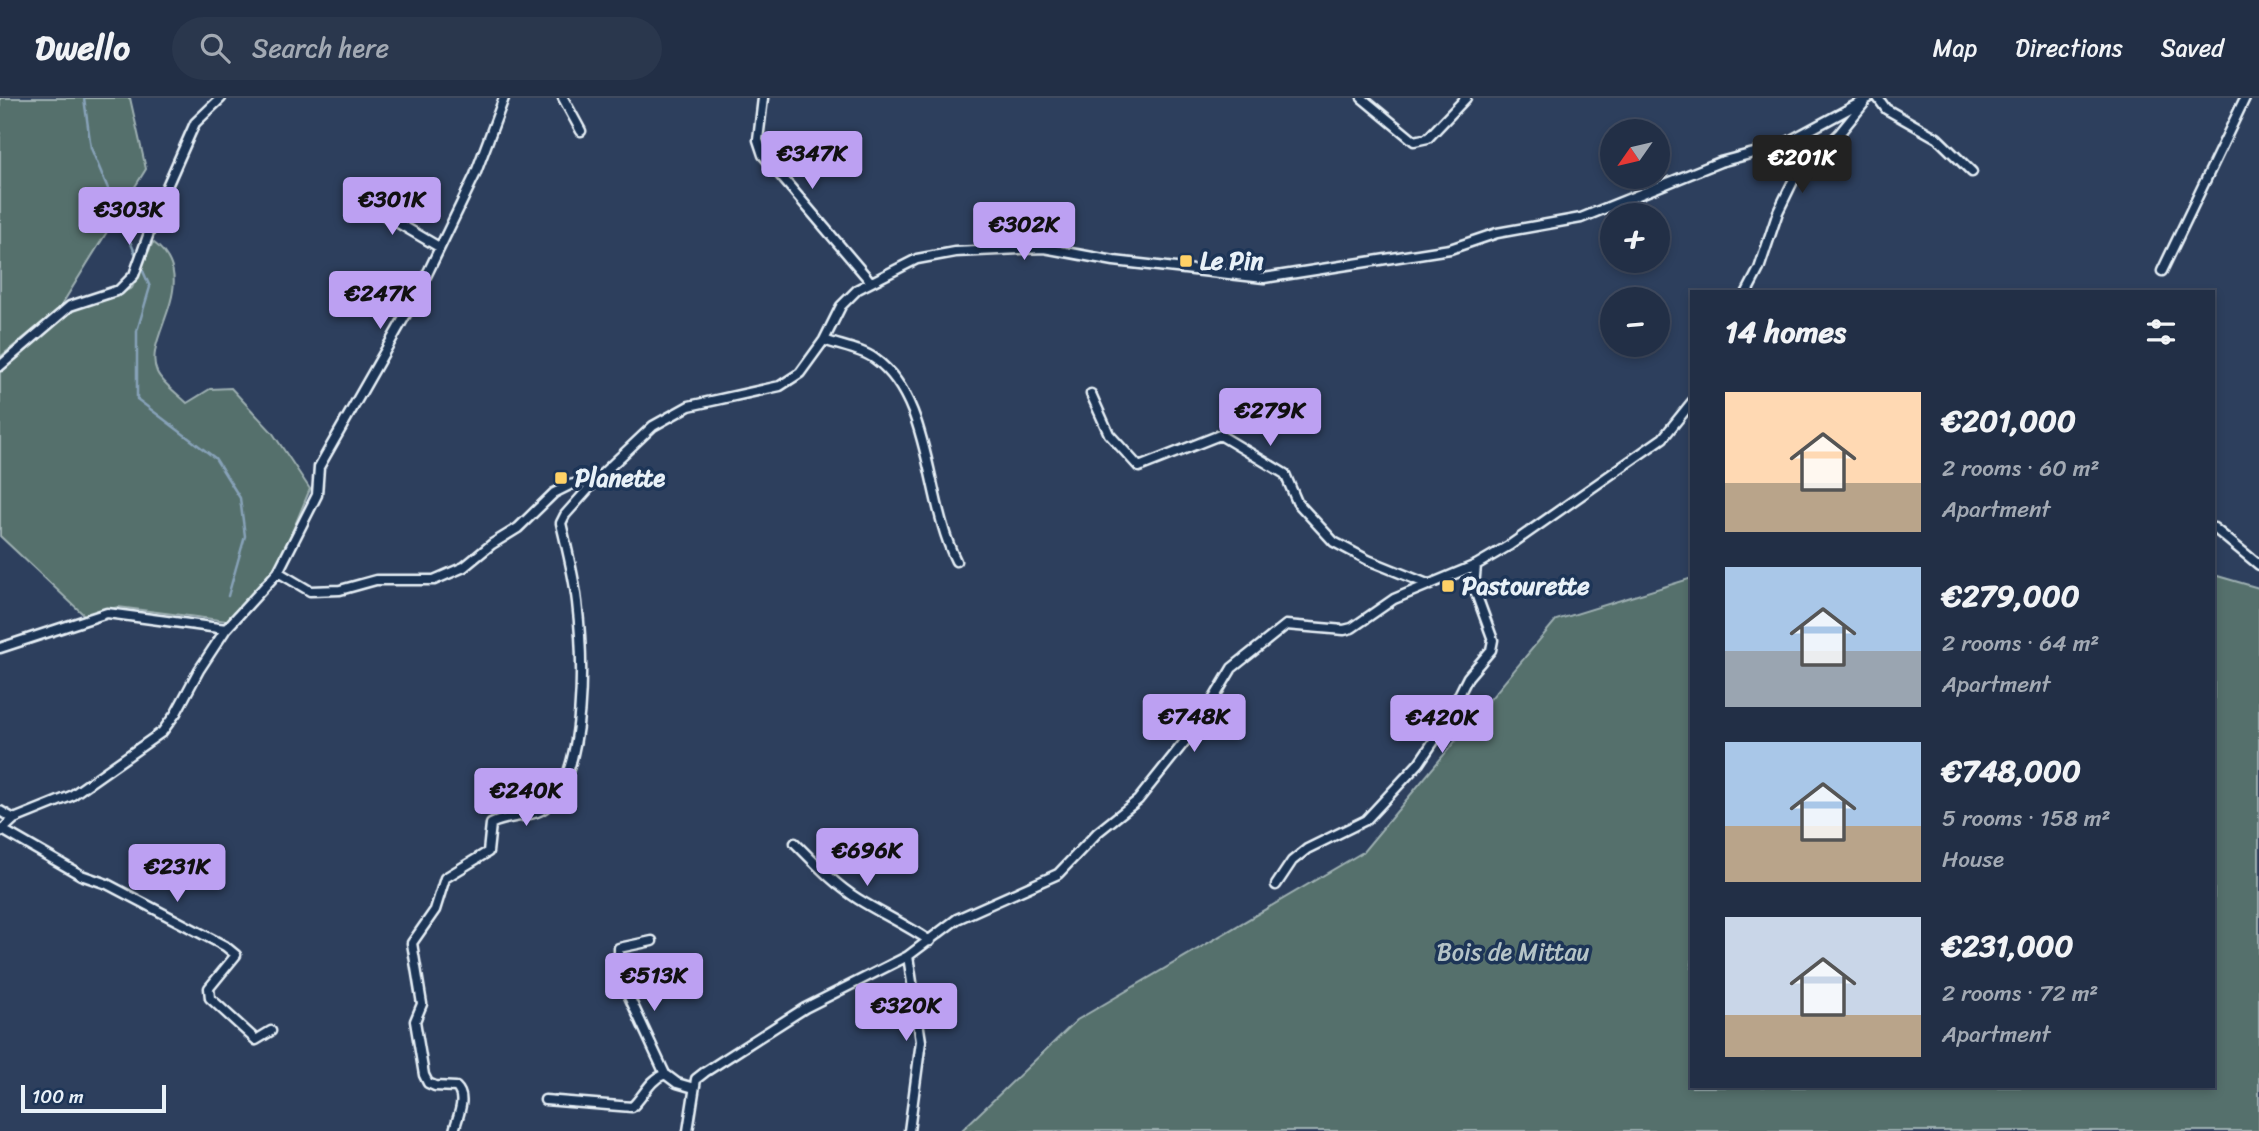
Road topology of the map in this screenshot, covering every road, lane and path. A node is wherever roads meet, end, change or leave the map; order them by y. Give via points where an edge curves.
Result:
1 (221, 98) edge
2 (504, 98) edge
3 (564, 98) edge
4 (762, 98) edge
5 (1362, 98) edge
6 (1466, 98) edge
7 (1878, 98) edge
8 (2245, 98) edge
9 (1867, 100) edge
10 (581, 131) dead end
11 (1972, 172) dead end
12 (357, 199) dead end
13 (439, 247) junction
14 (2162, 271) dead end
15 (870, 281) junction
16 (1748, 290) edge
17 (824, 340) junction
18 (0, 366) edge
19 (1091, 394) dead end
20 (1690, 404) edge
21 (598, 478) junction
22 (2215, 529) edge
23 (956, 561) dead end
24 (1476, 565) junction
25 (2259, 565) edge
26 (278, 572) junction
27 (1430, 585) junction
28 (226, 629) junction
29 (0, 648) edge
30 (0, 811) edge
31 (14, 819) junction
32 (1, 830) edge
33 (795, 843) dead end
34 (1276, 884) dead end
35 (652, 941) dead end
36 (930, 941) junction
37 (908, 956) junction
38 (271, 1031) dead end
39 (664, 1074) junction
40 (694, 1088) junction
41 (545, 1100) dead end
42 (454, 1131) edge
43 (688, 1131) edge
44 (909, 1131) edge

1 - 18 street via 195,123 134,275 119,290 70,306
2 - 13 street via 475,175
3 - 10 street
4 - 15 street via 758,140 763,155
5 - 6 street via 1414,141 1428,138
7 - 11 street via 1886,109 1937,138
8 - 14 street
9 - 15 street via 1780,146 1720,162 1581,218 1497,233 1450,249 1264,278 1018,248 917,259
9 - 16 street via 1797,175
12 - 13 street
13 - 26 street via 417,295 319,467 317,495
15 - 17 street via 841,306
17 - 21 street via 808,365 780,386 689,406 653,426
17 - 23 street via 874,358 913,406 946,542
19 - 27 street via 1109,434 1139,467 1220,435 1284,474 1297,502 1334,542
20 - 24 street via 1663,438
21 - 26 street via 554,493 518,528 464,567 434,580 376,580 340,590 310,591
21 - 42 street via 561,523 577,603 580,732 570,768 543,810 491,824 488,852 445,878 435,910 412,943 422,1004 415,1021 424,1075 428,1083 461,1091 463,1101
22 - 25 street
24 - 27 street
24 - 34 street via 1474,588 1493,640 1441,729 1419,763 1366,820 1307,849 1292,860
26 - 28 street
27 - 36 street via 1394,599 1352,628 1286,625 1232,668 1198,725 1138,800 1098,832 1058,874 957,919
28 - 29 street via 107,613
28 - 31 street via 162,732 71,796
30 - 31 street
31 - 32 street
32 - 38 street via 225,946 236,955 209,988 210,998 256,1040
33 - 36 street via 857,899
35 - 39 street via 619,948 619,975
36 - 37 street
37 - 40 street via 805,1008 695,1079
37 - 44 street via 921,1041
39 - 40 street
39 - 41 street via 654,1078 632,1107
40 - 43 street

